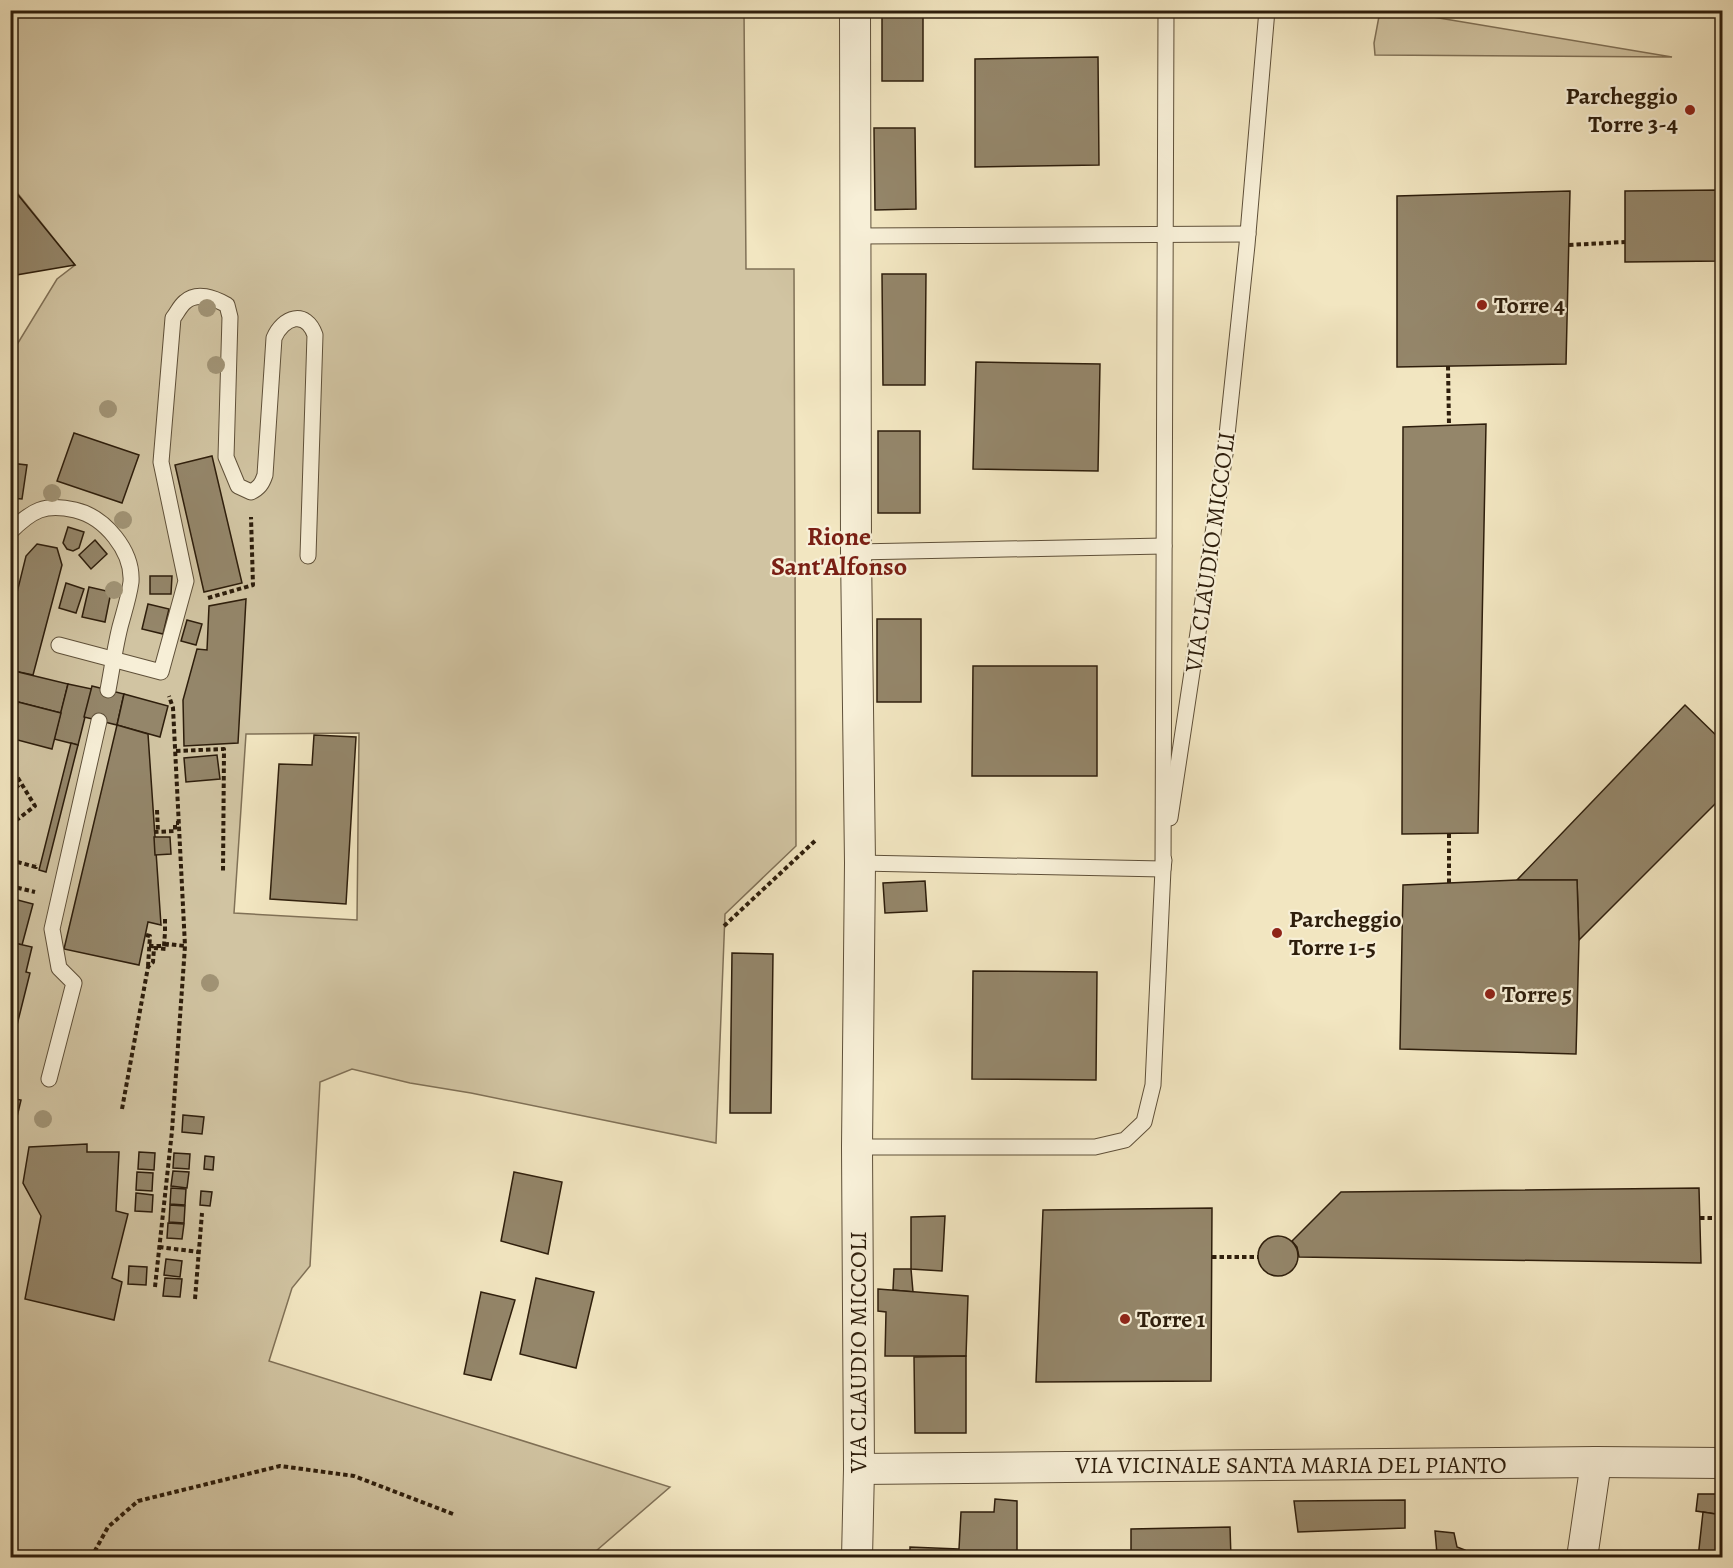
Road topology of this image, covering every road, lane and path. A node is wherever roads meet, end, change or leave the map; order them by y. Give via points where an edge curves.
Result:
1 (855, 10) edge
2 (1166, 10) edge
3 (1267, 10) edge
4 (1164, 234) junction
5 (1248, 234) junction
6 (856, 236) junction
7 (1625, 242) dead end
8 (1569, 245) dead end
9 (1448, 366) dead end
10 (1449, 425) dead end
11 (251, 492) junction
12 (10, 532) edge
13 (1164, 546) junction
14 (856, 552) junction
15 (308, 556) dead end
16 (180, 606) junction
17 (59, 645) dead end
18 (114, 660) junction
19 (108, 690) dead end
20 (99, 721) dead end
21 (174, 724) dead end
22 (176, 751) junction
23 (10, 765) edge
24 (21, 783) junction
25 (10, 793) edge
26 (157, 810) dead end
27 (179, 823) junction
28 (10, 825) edge
29 (1449, 833) dead end
30 (817, 839) dead end
31 (39, 856) dead end
32 (10, 860) edge
33 (860, 863) junction
34 (1162, 869) junction
35 (223, 873) dead end
36 (1449, 883) dead end
37 (165, 917) dead end
38 (724, 926) dead end
39 (146, 935) dead end
40 (149, 946) junction
41 (185, 946) junction
42 (148, 967) junction
43 (49, 1079) dead end
44 (122, 1109) dead end
45 (857, 1148) junction
46 (202, 1213) dead end
47 (1700, 1218) dead end
48 (1722, 1218) edge
49 (159, 1247) junction
50 (199, 1252) junction
51 (1212, 1257) dead end
52 (1258, 1257) dead end
53 (155, 1287) dead end
54 (195, 1299) dead end
55 (1596, 1462) junction
56 (1722, 1463) edge
57 (859, 1469) junction
58 (453, 1514) dead end
59 (92, 1557) edge
60 (857, 1557) edge
61 (1582, 1557) edge

1 - 6 street, VIA CLAUDIO MICCOLI
2 - 4 lane, VIA CLAUDIO MICCOLI
3 - 5 lane, VIA CLAUDIO MICCOLI
4 - 5 lane
4 - 6 lane
4 - 13 lane, VIA CLAUDIO MICCOLI
5 - 34 lane, VIA CLAUDIO MICCOLI via 1226,454
6 - 14 street, VIA CLAUDIO MICCOLI
7 - 8 path
9 - 10 path
11 - 15 lane via 265,476 274,338 278,327 291,319 301,319 312,327 315,335
11 - 16 path via 253,585
11 - 16 lane via 238,486 226,457 230,317 226,305 200,296 186,301 173,318 161,462 186,581
12 - 18 lane via 36,510 56,507 79,511 115,536 127,556 131,580
13 - 14 lane, VIA CLAUDIO MICCOLI
13 - 34 lane, VIA CLAUDIO MICCOLI
14 - 33 street, VIA CLAUDIO MICCOLI
16 - 18 lane via 161,672
17 - 18 lane
18 - 19 lane
20 - 43 lane via 51,929 59,968 74,983
21 - 22 path
22 - 27 path
22 - 35 path via 224,749
23 - 24 path
24 - 25 path
24 - 28 path via 35,806
26 - 27 path via 156,832 175,831 175,823
27 - 41 path
29 - 36 path
30 - 38 path
31 - 32 path via 36,867
33 - 34 lane
33 - 45 street, VIA CLAUDIO MICCOLI
34 - 45 lane, VIA CLAUDIO MICCOLI via 1153,1085 1144,1122 1125,1140 1095,1147
37 - 40 path via 164,946
39 - 40 path via 150,936
40 - 42 path
41 - 42 path via 167,944 166,949 154,948 153,963
41 - 49 path
42 - 44 path
45 - 57 street, VIA CLAUDIO MICCOLI
46 - 50 path
47 - 48 path
49 - 50 path
49 - 53 path
50 - 54 path
51 - 52 path
55 - 56 street, VIA VICINALE SANTA MARIA DEL PIANTO
55 - 57 street, VIA VICINALE SANTA MARIA DEL PIANTO
55 - 61 street
57 - 60 street, VIA CLAUDIO MICCOLI
58 - 59 path via 354,1476 280,1466 138,1501 108,1527

